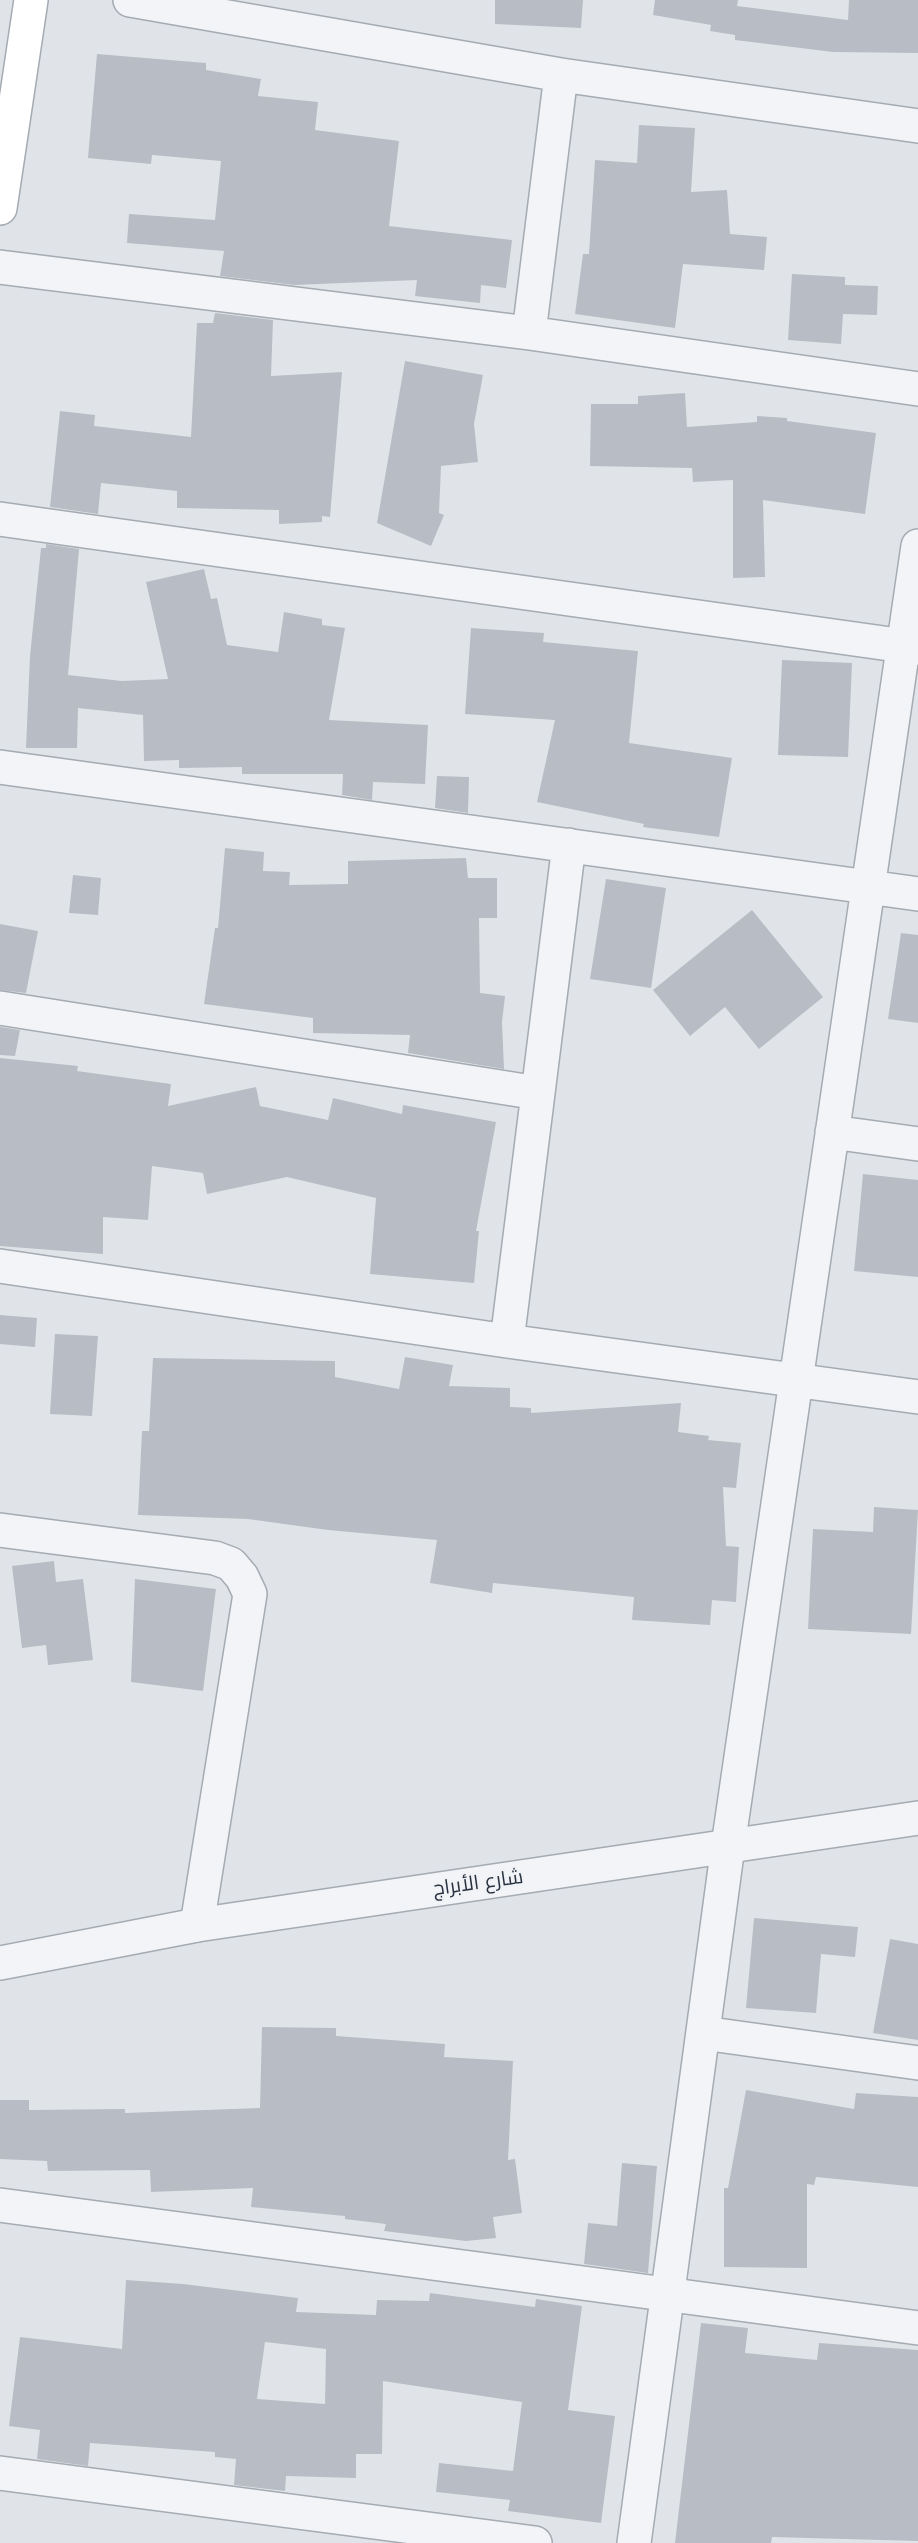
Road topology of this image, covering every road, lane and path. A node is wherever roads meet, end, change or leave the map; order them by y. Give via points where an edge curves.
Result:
1 (31, 0) edge
2 (130, 0) edge
3 (561, 75) junction
4 (918, 126) edge
5 (0, 208) edge
6 (0, 267) edge
7 (529, 333) junction
8 (918, 389) edge
9 (0, 519) edge
10 (918, 546) edge
11 (911, 646) edge
12 (0, 767) edge
13 (569, 845) junction
14 (868, 887) junction
15 (918, 894) edge
16 (0, 1008) edge
17 (538, 1093) junction
18 (832, 1132) junction
19 (918, 1144) edge
20 (0, 1266) edge
21 (507, 1341) junction
22 (796, 1381) junction
23 (918, 1397) edge
24 (0, 1530) edge
25 (918, 1818) edge
26 (728, 1846) junction
27 (197, 1925) junction
28 (0, 1947) edge
29 (40, 1956) junction
30 (0, 1963) edge
31 (703, 2033) junction
32 (918, 2063) edge
33 (0, 2205) edge
34 (667, 2295) junction
35 (918, 2328) edge
36 (0, 2473) edge
37 (535, 2543) edge
38 (634, 2543) edge

1 - 5 main road
2 - 3 street
3 - 4 street
3 - 7 street
6 - 7 street
7 - 8 street
9 - 11 street
10 - 11 street
11 - 14 street
12 - 13 street
13 - 14 street
13 - 17 street
14 - 15 street
14 - 18 street
16 - 17 street
17 - 21 street
18 - 19 street
18 - 22 street
20 - 21 street
21 - 22 street
22 - 23 street
22 - 26 street
24 - 27 street via 215,1558 231,1564 242,1577 250,1594
25 - 26 street, شارع الأبراج
26 - 27 street, شارع الأبراج
26 - 31 street
27 - 29 street, شارع الأبراج
28 - 29 street
29 - 30 street, شارع الأبراج
31 - 32 street
31 - 34 street
33 - 34 street
34 - 35 street
34 - 38 street
36 - 37 street

